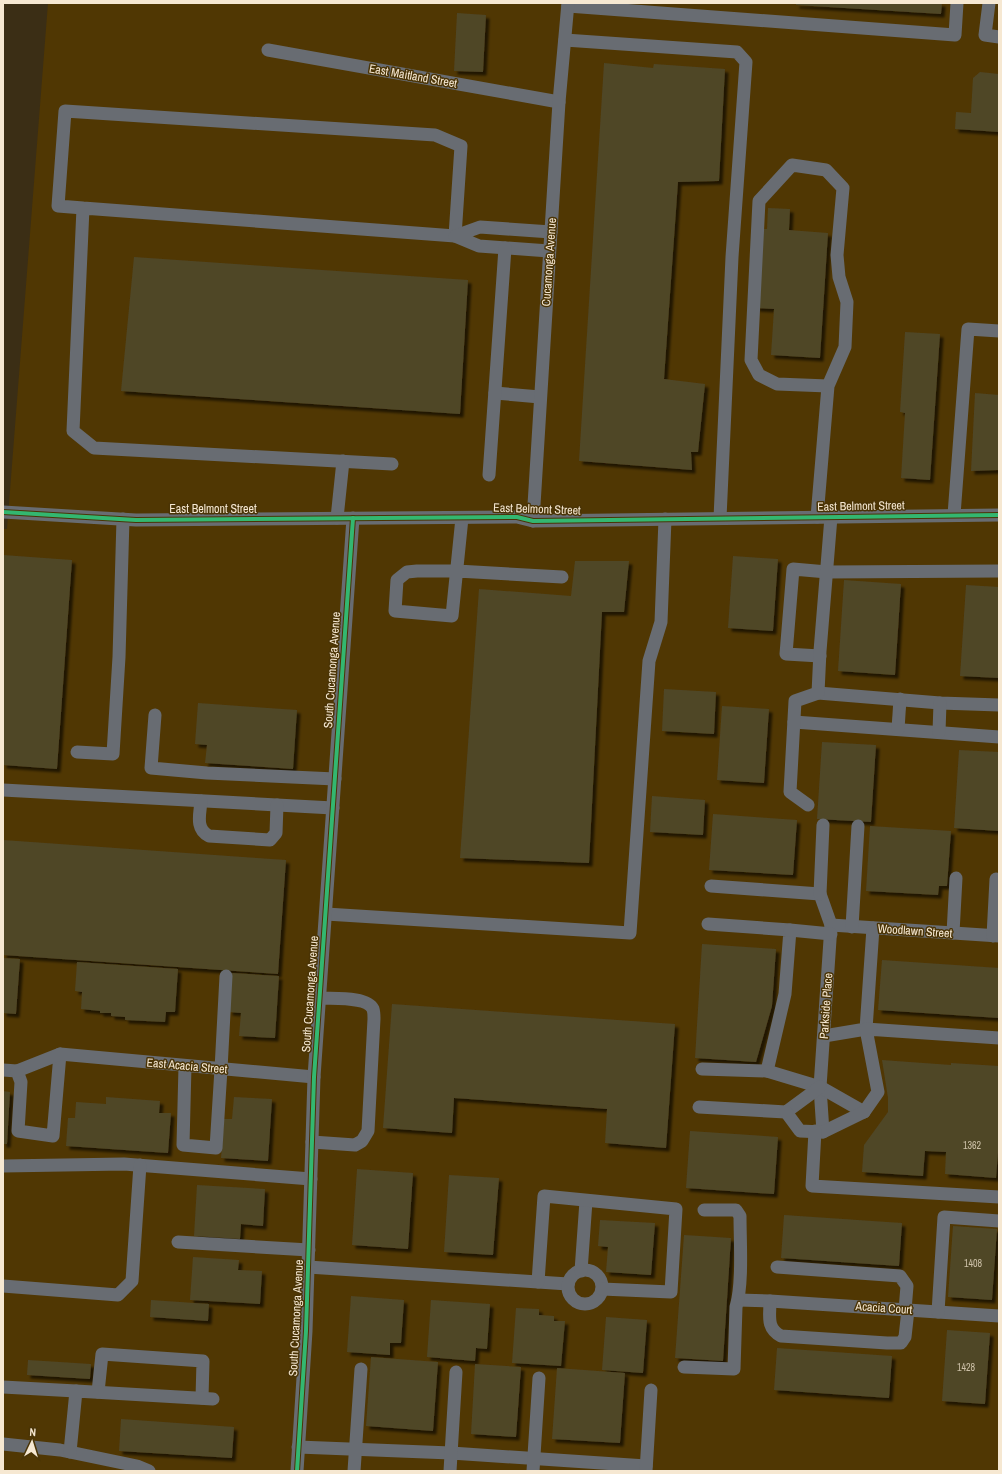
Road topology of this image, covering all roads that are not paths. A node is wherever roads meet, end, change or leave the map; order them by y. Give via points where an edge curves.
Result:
1 (957, 3) edge
2 (989, 3) edge
3 (568, 4) edge
4 (614, 6) edge
5 (999, 37) edge
6 (565, 40) junction
7 (268, 50) dead end
8 (559, 102) junction
9 (83, 208) junction
10 (551, 232) junction
11 (455, 236) junction
12 (505, 248) junction
13 (549, 251) junction
14 (999, 331) edge
15 (828, 386) junction
16 (495, 393) junction
17 (540, 396) junction
18 (343, 461) junction
19 (392, 464) dead end
20 (489, 475) dead end
21 (3, 512) edge
22 (999, 514) edge
23 (954, 515) junction
24 (817, 517) junction
25 (831, 517) junction
26 (337, 518) junction
27 (353, 518) junction
28 (462, 518) junction
29 (720, 518) junction
30 (123, 519) junction
31 (665, 519) junction
32 (532, 521) junction
33 (457, 571) junction
34 (999, 571) edge
35 (827, 572) junction
36 (562, 577) dead end
37 (820, 656) junction
38 (818, 693) junction
39 (900, 699) junction
40 (940, 702) junction
41 (999, 705) edge
42 (155, 715) dead end
43 (794, 722) junction
44 (898, 729) junction
45 (939, 732) junction
46 (999, 737) edge
47 (77, 752) dead end
48 (335, 779) junction
49 (3, 790) edge
50 (201, 801) junction
51 (277, 805) junction
52 (808, 805) dead end
53 (333, 808) junction
54 (823, 825) dead end
55 (858, 826) dead end
56 (956, 878) dead end
57 (996, 879) dead end
58 (711, 886) dead end
59 (820, 894) junction
60 (326, 914) junction
61 (708, 924) dead end
62 (852, 927) junction
63 (873, 928) junction
64 (790, 930) junction
65 (831, 930) junction
66 (953, 933) junction
67 (996, 936) edge
68 (226, 976) dead end
69 (320, 998) junction
70 (866, 1029) junction
71 (824, 1036) junction
72 (999, 1038) edge
73 (60, 1054) junction
74 (185, 1066) junction
75 (221, 1069) junction
76 (702, 1069) dead end
77 (3, 1070) edge
78 (16, 1071) junction
79 (767, 1071) junction
80 (314, 1077) junction
81 (820, 1087) junction
82 (699, 1107) dead end
83 (786, 1112) junction
84 (864, 1112) junction
85 (819, 1132) junction
86 (312, 1142) junction
87 (140, 1165) junction
88 (3, 1166) edge
89 (311, 1179) junction
90 (999, 1197) edge
91 (586, 1201) junction
92 (704, 1210) dead end
93 (999, 1221) edge
94 (178, 1242) dead end
95 (309, 1250) junction
96 (308, 1267) junction
97 (777, 1267) dead end
98 (581, 1271) junction
99 (538, 1282) junction
100 (568, 1284) junction
101 (3, 1286) edge
102 (602, 1289) junction
103 (738, 1300) junction
104 (770, 1301) junction
105 (906, 1310) junction
106 (938, 1312) junction
107 (999, 1316) edge
108 (684, 1367) dead end
109 (361, 1369) dead end
110 (456, 1372) dead end
111 (539, 1378) dead end
112 (3, 1387) edge
113 (651, 1390) dead end
114 (76, 1391) junction
115 (98, 1392) junction
116 (3, 1444) edge
117 (298, 1447) junction
118 (356, 1449) junction
119 (70, 1452) junction
120 (451, 1453) junction
121 (105, 1459) junction
122 (534, 1465) edge
123 (646, 1468) edge
124 (116, 1471) edge
125 (148, 1471) edge
126 (297, 1471) edge
127 (354, 1471) edge
128 (450, 1471) edge

1 - 4 street via 955,35
2 - 5 street via 985,36
3 - 4 street
3 - 6 street, Cucamonga Avenue
6 - 8 street, Cucamonga Avenue
6 - 29 street via 737,52 746,62 732,257
7 - 8 street, East Maitland Street
8 - 10 street, Cucamonga Avenue
9 - 11 street
9 - 11 street via 58,206 65,111 427,134 461,146
9 - 18 street via 73,431 94,448
10 - 11 street via 480,227
10 - 13 street, Cucamonga Avenue
11 - 12 street via 479,246
12 - 13 street
12 - 16 street
13 - 17 street, Cucamonga Avenue
14 - 23 street via 968,329
15 - 15 street via 845,347 847,302 839,277 837,255 843,188 826,170 792,165 759,201 751,360 759,375 777,384
15 - 24 street
16 - 17 street
16 - 20 street
17 - 32 street, Cucamonga Avenue
18 - 19 street
18 - 26 street
21 - 30 street, East Belmont Street
22 - 23 street, East Belmont Street
23 - 25 street, East Belmont Street
24 - 25 street, East Belmont Street
24 - 29 street, East Belmont Street
25 - 35 street
26 - 27 street, East Belmont Street
26 - 30 street, East Belmont Street
27 - 28 street, East Belmont Street
27 - 48 street, South Cucamonga Avenue
28 - 32 street, East Belmont Street via 517,517
28 - 33 street
29 - 31 street, East Belmont Street
30 - 47 street via 113,754
31 - 32 street, East Belmont Street
31 - 60 street via 661,622 649,662 630,933
33 - 33 street via 452,616 395,611 397,580 407,572
33 - 36 street
34 - 35 street
35 - 37 street
35 - 37 street via 793,569 786,654
37 - 38 street
38 - 39 street
38 - 43 street via 795,701
39 - 40 street
39 - 44 street
40 - 41 street
40 - 45 street
42 - 48 street via 151,768
43 - 44 street
43 - 52 street via 790,792
44 - 45 street
45 - 46 street
48 - 53 street, South Cucamonga Avenue
49 - 50 street
50 - 51 street
50 - 51 street via 199,827 203,833 209,836 262,840 270,840 276,833
51 - 53 street
53 - 60 street, South Cucamonga Avenue
54 - 59 street
55 - 62 street
56 - 66 street
57 - 67 street
58 - 59 street
59 - 65 street
60 - 69 street, South Cucamonga Avenue
61 - 64 street, Woodlawn Street
62 - 63 street, Woodlawn Street
62 - 65 street, Woodlawn Street
63 - 66 street, Woodlawn Street
63 - 70 street
64 - 65 street, Woodlawn Street
64 - 79 street via 785,994
65 - 71 street, Parkside Place
66 - 67 street, Woodlawn Street
68 - 75 street
69 - 80 street, South Cucamonga Avenue
69 - 86 street via 361,1000 369,1004 373,1010 368,1131 362,1141 354,1145
70 - 71 street
70 - 72 street
70 - 84 street via 878,1092
71 - 81 street, Parkside Place
73 - 74 street, East Acacia Street
73 - 78 street
73 - 78 street via 53,1136 18,1131 21,1082
74 - 75 street, East Acacia Street
74 - 75 street via 182,1145 216,1148
75 - 80 street, East Acacia Street
76 - 79 street
77 - 78 street
79 - 81 street
80 - 86 street, South Cucamonga Avenue
81 - 83 street
81 - 84 street
81 - 85 street, Parkside Place
82 - 83 street
83 - 85 street via 800,1131
84 - 85 street
85 - 90 street, Parkside Place via 812,1186
86 - 89 street, South Cucamonga Avenue
87 - 88 street
87 - 89 street
87 - 101 street via 132,1281 118,1295
89 - 95 street, South Cucamonga Avenue
91 - 98 street
91 - 99 street via 544,1196
91 - 102 street via 676,1210 671,1292
92 - 103 street via 736,1210 740,1216
93 - 106 street via 944,1217
94 - 95 street
95 - 96 street, South Cucamonga Avenue
96 - 99 street
96 - 117 street, South Cucamonga Avenue
97 - 105 street via 900,1276 907,1286
98 - 100 street via 572,1276
98 - 102 street via 587,1270 596,1274 600,1278
99 - 100 street
100 - 102 street via 572,1297 581,1304 597,1299
103 - 104 street, Acacia Court
103 - 108 street via 734,1369
104 - 105 street, Acacia Court
104 - 105 street via 770,1325 774,1332 781,1336 901,1343 905,1337
105 - 106 street, Acacia Court
106 - 107 street, Acacia Court
109 - 118 street
110 - 120 street
111 - 122 street
112 - 114 street
113 - 123 street
114 - 115 street
114 - 119 street
115 - 115 street via 207,1399 203,1361 102,1354
116 - 119 street
117 - 118 street
117 - 126 street, South Cucamonga Avenue
118 - 120 street
118 - 127 street
119 - 121 street
120 - 122 street
120 - 128 street
121 - 124 street
121 - 125 street via 138,1466
122 - 123 street

